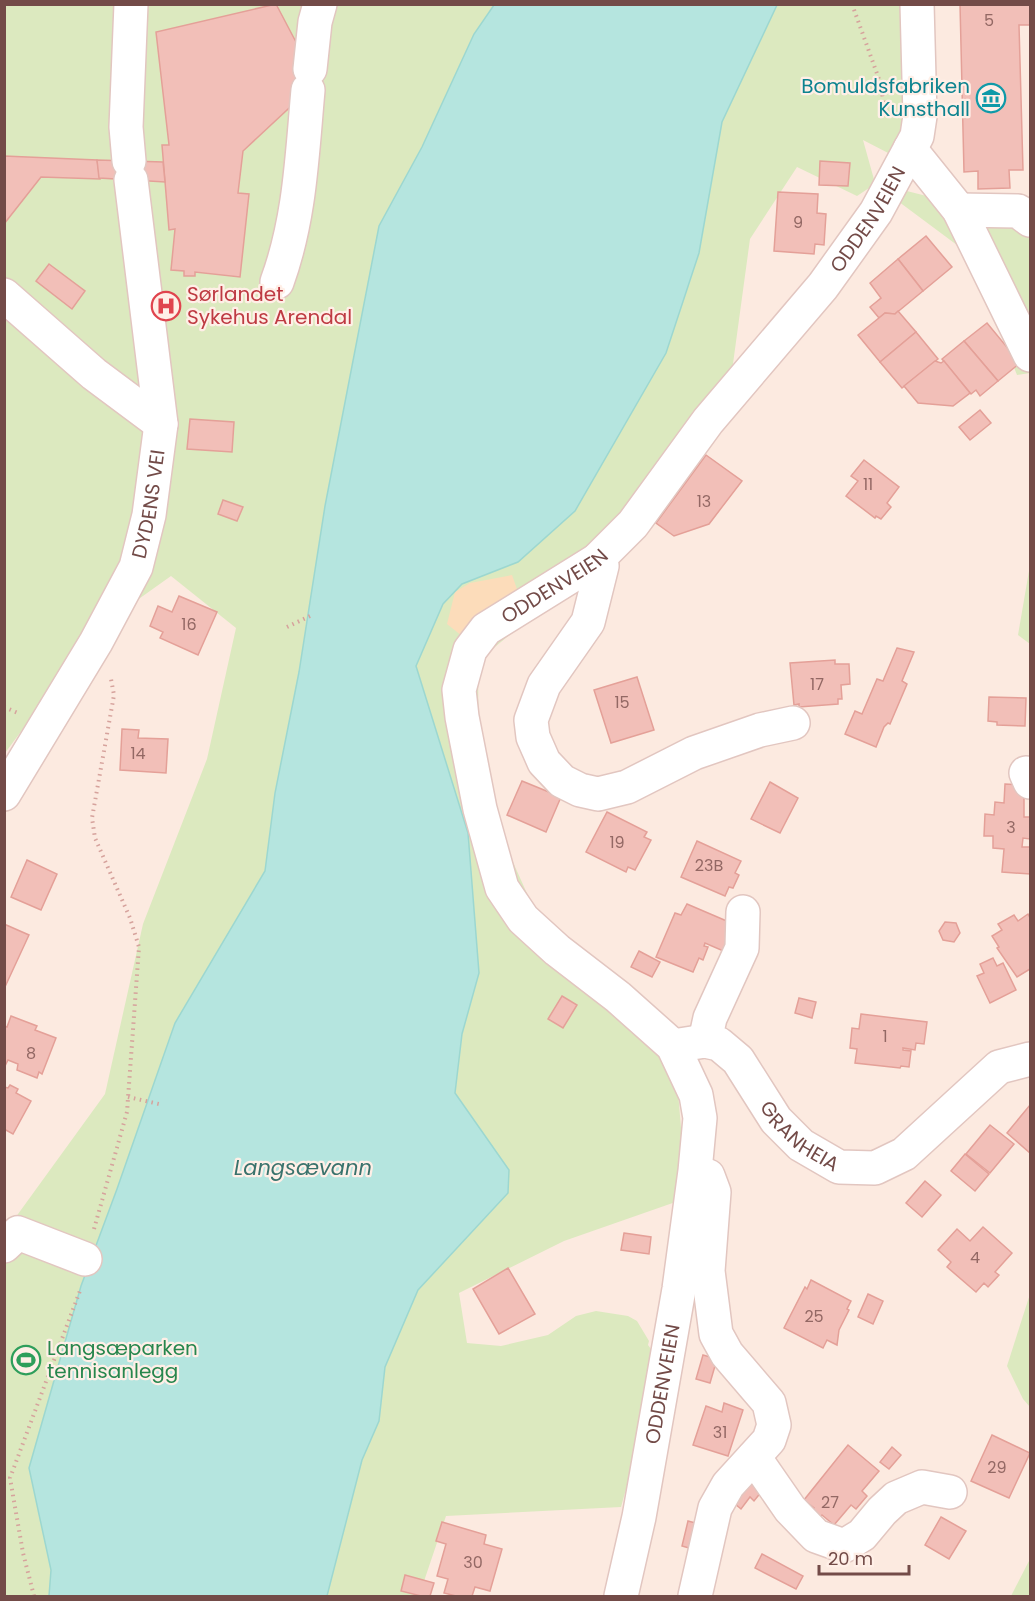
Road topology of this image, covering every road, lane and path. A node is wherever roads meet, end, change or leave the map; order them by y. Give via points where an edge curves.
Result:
1 (131, 4) edge
2 (320, 4) edge
3 (852, 4) edge
4 (917, 4) edge
5 (888, 125) dead end
6 (910, 149) junction
7 (959, 210) junction
8 (1026, 210) edge
9 (277, 282) dead end
10 (4, 295) edge
11 (1030, 355) edge
12 (161, 424) junction
13 (597, 560) junction
14 (310, 616) dead end
15 (286, 627) dead end
16 (96, 642) junction
17 (793, 723) dead end
18 (4, 794) edge
19 (743, 912) dead end
20 (705, 1041) junction
21 (673, 1046) junction
22 (1030, 1059) edge
23 (128, 1097) junction
24 (159, 1104) dead end
25 (695, 1171) junction
26 (4, 1246) edge
27 (85, 1259) junction
28 (754, 1457) junction
29 (950, 1492) dead end
30 (34, 1596) edge
31 (621, 1596) edge
32 (694, 1596) edge

1 - 12 street, DYDENS VEI via 126,127
2 - 9 street via 297,208 289,250
3 - 5 path via 880,82
4 - 6 street, ODDENVEIEN via 920,116
6 - 7 street
6 - 13 street, ODDENVEIEN via 876,213 823,286 708,420 633,524
7 - 8 street
7 - 11 street
10 - 12 street via 94,374
12 - 16 street, DYDENS VEI via 149,514 136,567
13 - 17 street via 602,566 588,622 544,685 531,720 533,737 544,762 562,781 598,794 627,787 694,753
13 - 21 street, ODDENVEIEN via 486,629 470,650 459,690 462,717 480,809 502,888 524,919 557,950
14 - 15 path
16 - 18 street, DYDENS VEI
16 - 23 path via 109,666 114,695 92,818 94,838 139,947
19 - 20 street via 742,948 710,1018
20 - 21 street
20 - 22 street, GRANHEIA via 719,1044 738,1060 776,1120 801,1145 838,1167 875,1168 904,1154 999,1067
21 - 25 street, ODDENVEIEN via 696,1095 700,1118
23 - 24 path
23 - 27 path
25 - 28 street via 708,1176 714,1192 708,1271 716,1334 726,1354 769,1403 774,1425 769,1440
25 - 31 street, ODDENVEIEN via 677,1300 639,1517
26 - 27 street via 18,1233
27 - 30 path via 84,1281 10,1478
28 - 29 street via 790,1509 816,1536 843,1546 862,1535 896,1498 922,1487
28 - 32 street via 728,1485 715,1508

